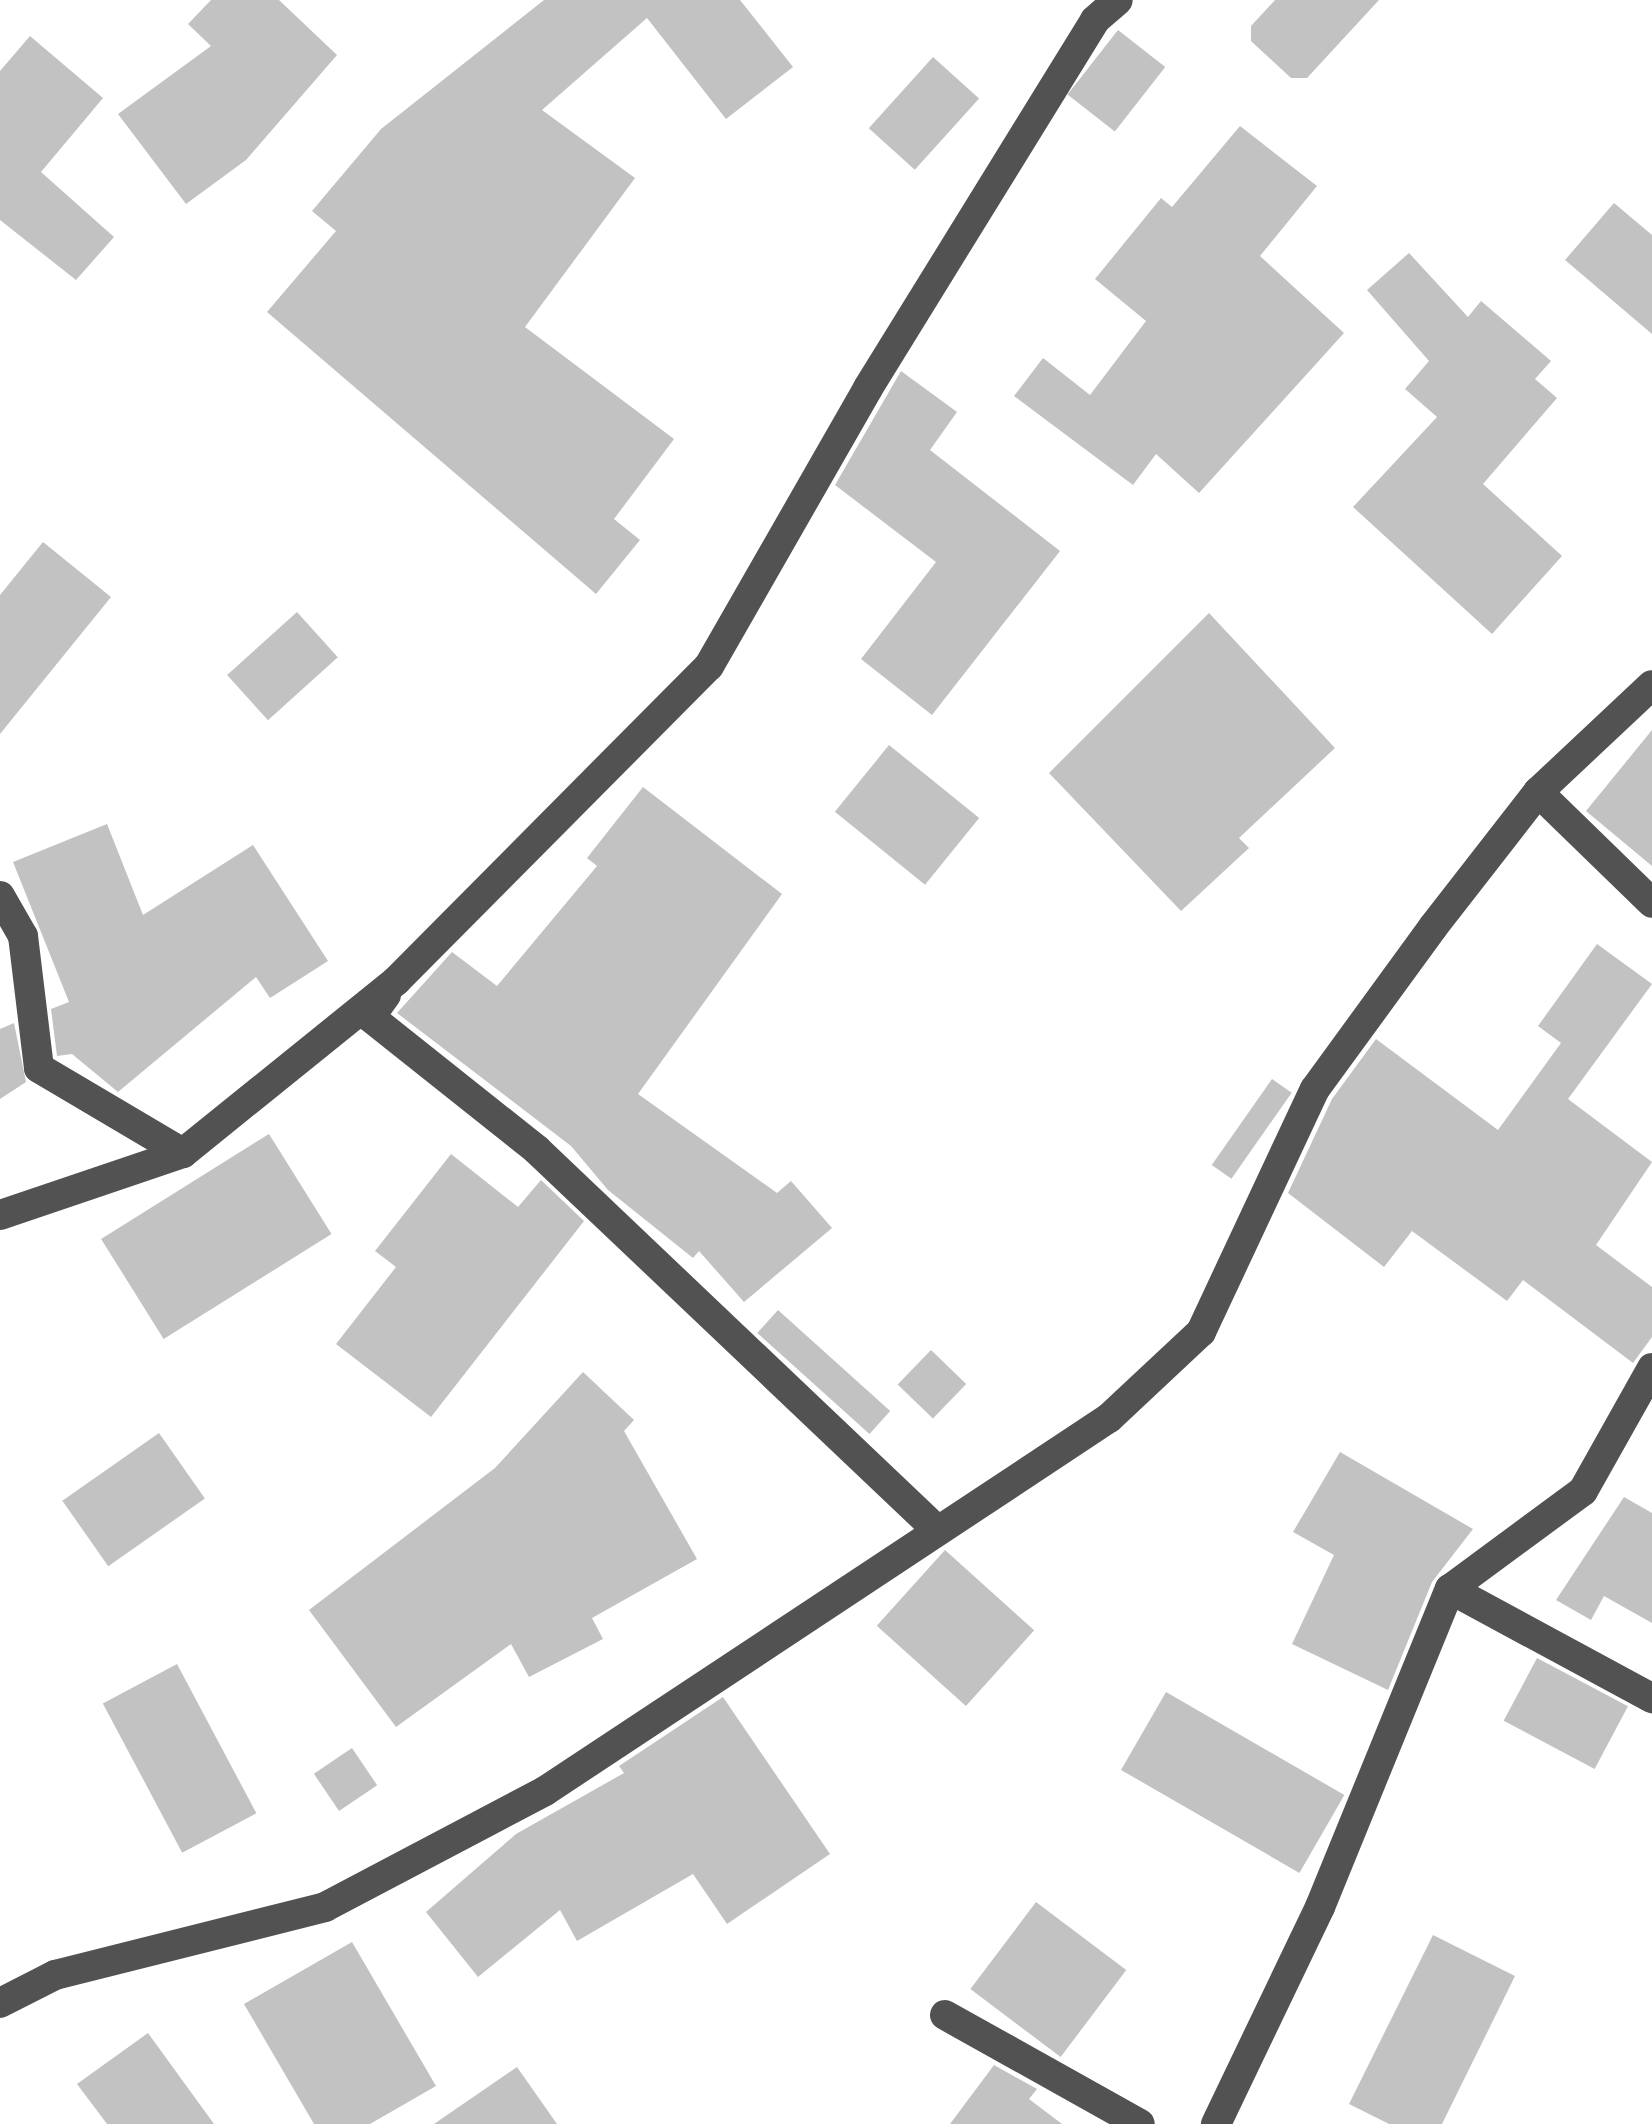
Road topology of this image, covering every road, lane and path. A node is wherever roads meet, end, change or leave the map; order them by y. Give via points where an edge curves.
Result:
1 (1118, 0) edge
2 (1652, 685) edge
3 (1538, 792) junction
4 (0, 896) edge
5 (1652, 903) edge
6 (397, 981) junction
7 (183, 1153) junction
8 (0, 1215) edge
9 (1652, 1368) edge
10 (937, 1530) junction
11 (1450, 1589) junction
12 (1652, 1698) edge
13 (0, 2003) edge
14 (946, 2015) dead end
15 (1140, 2124) edge
16 (1216, 2124) edge

1 - 6 street via 1095,20 868,388 709,666
2 - 3 street
3 - 5 street
3 - 10 street via 1315,1088 1201,1333 1109,1418
4 - 7 street via 23,936 39,1068
6 - 7 street
6 - 10 street via 370,1017 537,1150
7 - 8 street
9 - 11 street via 1583,1491
10 - 13 street via 545,1791 325,1907 55,1975
11 - 12 street
11 - 16 street via 1320,1907
14 - 15 street

